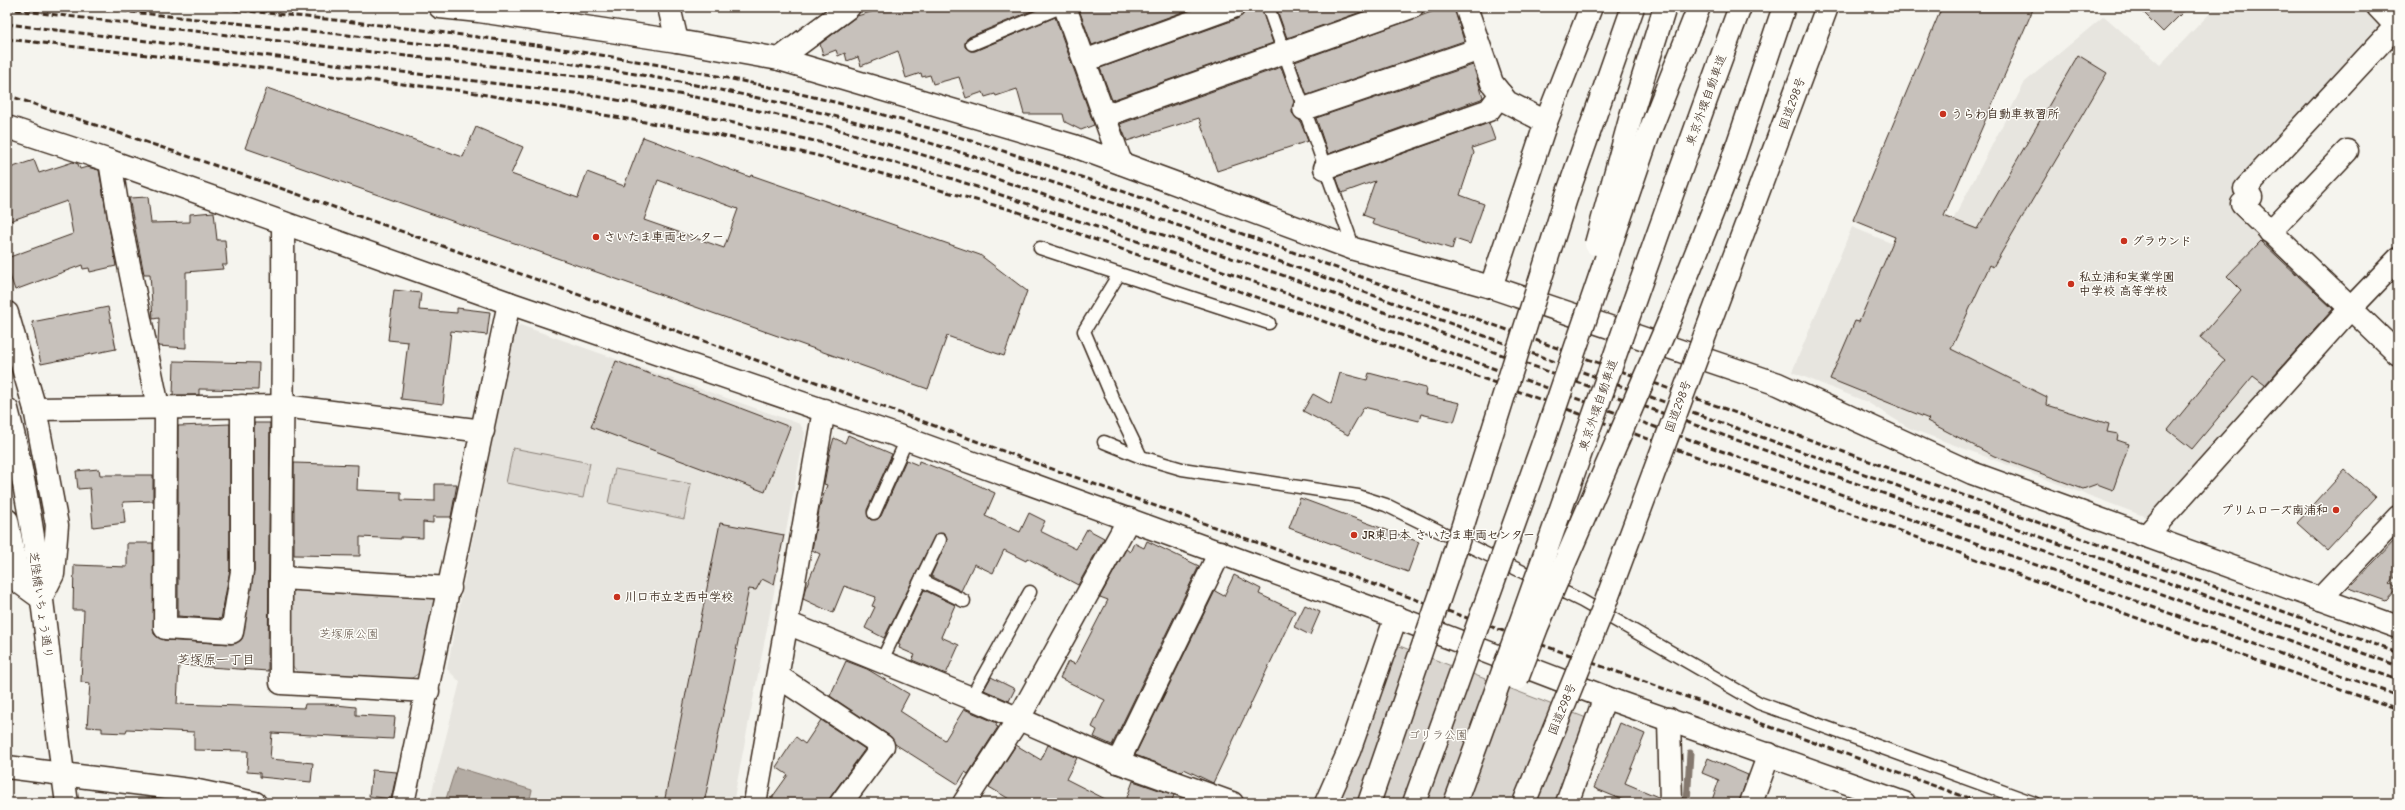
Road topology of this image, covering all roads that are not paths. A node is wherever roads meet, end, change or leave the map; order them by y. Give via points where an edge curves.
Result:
1 (440, 7) edge
2 (669, 7) edge
3 (849, 7) edge
4 (1061, 7) edge
5 (1065, 7) edge
6 (1233, 7) edge
7 (1268, 7) edge
8 (1412, 7) edge
9 (1466, 7) edge
10 (1591, 7) edge
11 (1633, 7) edge
12 (1666, 7) edge
13 (1699, 7) edge
14 (1740, 7) edge
15 (1784, 7) edge
16 (1827, 7) edge
17 (2378, 7) edge
18 (478, 9) edge
19 (677, 41) junction
20 (972, 44) dead end
21 (1480, 49) junction
22 (1284, 52) junction
23 (779, 59) junction
24 (1084, 61) junction
25 (1501, 94) junction
26 (1304, 109) junction
27 (1104, 116) junction
28 (1546, 122) junction
29 (7, 127) edge
30 (2347, 151) dead end
31 (110, 161) junction
32 (1121, 163) junction
33 (1325, 168) junction
34 (283, 223) junction
35 (2270, 232) junction
36 (1040, 248) dead end
37 (1354, 248) junction
38 (2398, 259) edge
39 (1119, 274) junction
40 (1491, 287) junction
41 (509, 303) junction
42 (2350, 309) junction
43 (7, 314) edge
44 (1269, 323) dead end
45 (2398, 354) edge
46 (242, 406) junction
47 (284, 406) junction
48 (162, 407) junction
49 (7, 409) edge
50 (35, 409) junction
51 (824, 410) junction
52 (483, 431) junction
53 (907, 439) junction
54 (1104, 442) dead end
55 (1542, 446) junction
56 (1141, 457) junction
57 (874, 513) dead end
58 (2398, 517) edge
59 (1129, 519) junction
60 (7, 520) edge
61 (2146, 536) junction
62 (940, 540) dead end
63 (1220, 552) junction
64 (11, 562) edge
65 (280, 578) junction
66 (921, 580) junction
67 (450, 588) junction
68 (1030, 592) dead end
69 (41, 598) junction
70 (2320, 599) junction
71 (964, 601) dead end
72 (1396, 617) junction
73 (787, 623) junction
74 (2398, 627) edge
75 (881, 662) junction
76 (779, 677) junction
77 (428, 691) junction
78 (1605, 697) junction
79 (972, 698) junction
80 (1019, 718) junction
81 (1669, 718) junction
82 (1769, 754) junction
83 (1118, 762) junction
84 (7, 767) edge
85 (63, 774) junction
86 (970, 801) edge
87 (67, 803) edge
88 (255, 803) edge
89 (403, 803) edge
90 (755, 803) edge
91 (841, 803) edge
92 (1232, 803) edge
93 (1326, 803) edge
94 (1368, 803) edge
95 (1414, 803) edge
96 (1455, 803) edge
97 (1468, 803) edge
98 (1524, 803) edge
99 (1567, 803) edge
100 (1671, 803) edge
101 (1750, 803) edge
102 (1904, 803) edge
103 (2034, 803) edge

1 - 18 main road
2 - 19 main road
3 - 23 main road
4 - 20 lane
5 - 24 main road
6 - 24 main road
7 - 22 lane
8 - 22 main road
9 - 21 main road
10 - 28 main road
11 - 94 main road, bridge via 1566,198 1446,576
12 - 55 main road, bridge via 1631,116
13 - 55 main road, bridge via 1649,133
14 - 96 main road, 東京外環自動車道, bridge
15 - 97 main road, bridge via 1728,173 1672,314 1537,627
16 - 98 main road, 国道298号, bridge via 1605,604
17 - 35 main road via 2396,26 2245,189 2251,197 2242,204
18 - 19 main road
19 - 23 main road
21 - 25 main road via 1492,83
21 - 26 main road
22 - 26 lane
22 - 27 main road
23 - 32 main road via 1074,146
24 - 27 main road
25 - 28 main road via 1507,102
25 - 33 main road via 1489,110
26 - 33 lane
27 - 32 main road
28 - 40 main road
29 - 31 main road
30 - 35 main road
31 - 34 main road
31 - 48 main road via 119,216
32 - 37 main road
33 - 37 lane
34 - 41 main road
34 - 47 main road
35 - 42 main road
36 - 39 lane
37 - 40 main road
38 - 42 main road
39 - 44 lane
39 - 56 lane via 1084,331
40 - 61 main road via 1778,384 1972,473
41 - 51 main road
41 - 52 main road
42 - 45 main road
42 - 61 main road
43 - 50 main road
46 - 47 main road
46 - 48 main road
46 - 48 main road via 242,571 232,632 165,628
47 - 52 main road
47 - 65 main road
48 - 50 main road
49 - 69 main road, 芝陸橋いちょう通り via 23,484
50 - 69 main road via 58,525 53,574
51 - 53 main road
51 - 73 main road
52 - 67 main road
53 - 57 lane
53 - 59 main road
54 - 56 lane
55 - 95 main road, bridge
56 - 103 lane via 1182,469 1358,496 1386,505 1582,601 1759,703
58 - 70 main road
59 - 63 main road
59 - 80 main road
60 - 64 main road
61 - 70 main road
62 - 66 lane
63 - 72 main road
63 - 83 main road
64 - 69 main road via 19,582
65 - 67 main road
65 - 77 main road via 281,683
66 - 71 lane
66 - 75 lane
67 - 77 main road
68 - 79 lane
69 - 85 main road, 芝陸橋いちょう通り
70 - 74 main road
72 - 78 main road
72 - 93 main road
73 - 75 main road
73 - 76 main road
75 - 79 main road
76 - 90 main road
76 - 91 main road via 883,746
77 - 89 main road
78 - 81 main road
78 - 99 main road
79 - 80 main road
80 - 83 main road
80 - 86 main road
81 - 82 main road
81 - 100 main road
82 - 101 main road
82 - 102 main road
83 - 92 main road
84 - 85 main road
85 - 87 main road, 芝陸橋いちょう通り
85 - 88 main road via 198,791

